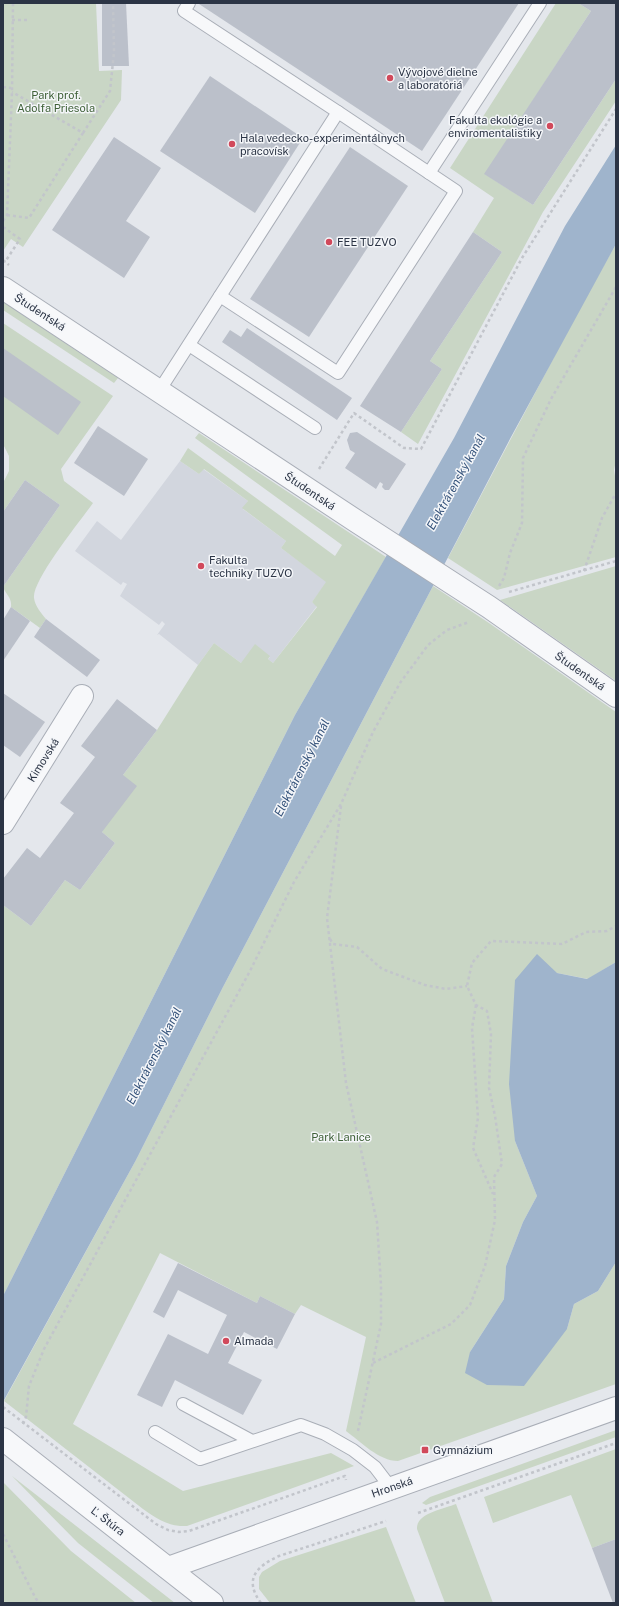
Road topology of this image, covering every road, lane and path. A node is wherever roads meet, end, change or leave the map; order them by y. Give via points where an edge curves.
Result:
1 (13, 3) edge
2 (113, 3) edge
3 (189, 3) edge
4 (540, 3) edge
5 (12, 20) junction
6 (29, 20) dead end
7 (3, 87) edge
8 (11, 88) junction
9 (12, 92) junction
10 (616, 109) edge
11 (338, 112) junction
12 (83, 133) junction
13 (430, 173) junction
14 (7, 215) junction
15 (3, 221) edge
16 (3, 228) edge
17 (5, 262) dead end
18 (616, 287) edge
19 (3, 288) edge
20 (220, 296) junction
21 (189, 345) junction
22 (159, 391) junction
23 (316, 428) dead end
24 (315, 474) dead end
25 (616, 493) edge
26 (616, 562) edge
27 (584, 571) junction
28 (496, 590) dead end
29 (504, 593) dead end
30 (463, 625) dead end
31 (82, 696) dead end
32 (616, 696) edge
33 (341, 804) junction
34 (3, 823) edge
35 (616, 926) edge
36 (329, 938) junction
37 (467, 986) junction
38 (476, 1005) junction
39 (493, 1194) junction
40 (373, 1363) junction
41 (183, 1404) dead end
42 (3, 1407) edge
43 (616, 1408) edge
44 (24, 1423) junction
45 (155, 1432) dead end
46 (252, 1442) junction
47 (616, 1443) edge
48 (9, 1444) edge
49 (354, 1450) junction
50 (346, 1481) dead end
51 (391, 1488) junction
52 (418, 1513) dead end
53 (386, 1521) dead end
54 (3, 1534) edge
55 (168, 1568) junction
56 (41, 1603) edge
57 (212, 1603) edge
58 (261, 1603) edge

1 - 5 path
2 - 12 path via 114,52 110,91
3 - 11 lane via 184,11
4 - 13 lane
5 - 6 path
5 - 8 path
7 - 8 path
8 - 9 path
9 - 12 path
9 - 14 path
10 - 24 path via 522,258 421,449 404,448 354,413
11 - 13 lane
11 - 20 lane
12 - 14 path via 29,218
13 - 20 lane via 456,190 338,373
14 - 15 path
16 - 17 path via 20,239
18 - 28 path via 551,400 523,458 522,523 510,552 504,578
19 - 22 street, Študentská
20 - 21 lane
21 - 22 lane
21 - 23 lane
22 - 32 street, Študentská via 472,596
25 - 27 path via 602,518
26 - 27 path
27 - 29 path
30 - 33 path via 447,630 428,645 400,683 373,732
31 - 34 street, Kimovská
33 - 36 path via 327,918
33 - 44 path via 294,882 250,971 44,1349 29,1386
35 - 37 path via 607,931 586,932 562,944 491,941 472,963
36 - 37 path via 333,944 357,947 382,969 425,985 446,989
36 - 40 path via 346,1083 377,1222 381,1324
37 - 38 path
38 - 39 path via 472,1028 478,1118 473,1148
38 - 39 path via 487,1011 491,1034 489,1088 496,1116 502,1164 494,1177
39 - 40 path via 495,1220 485,1266 470,1305 451,1324
40 - 49 path
41 - 46 lane
42 - 44 path
43 - 51 street, Hronská
44 - 48 path
44 - 50 path via 156,1524 173,1531 189,1531 345,1476
45 - 46 lane via 200,1459
46 - 49 lane via 301,1425 325,1434
47 - 52 path
48 - 55 street, Ľ. Štúra
49 - 51 lane via 375,1467
51 - 55 street, Hronská
53 - 58 path via 279,1556 263,1564 257,1570 252,1583
54 - 56 path
55 - 57 street, Ľ. Štúra

